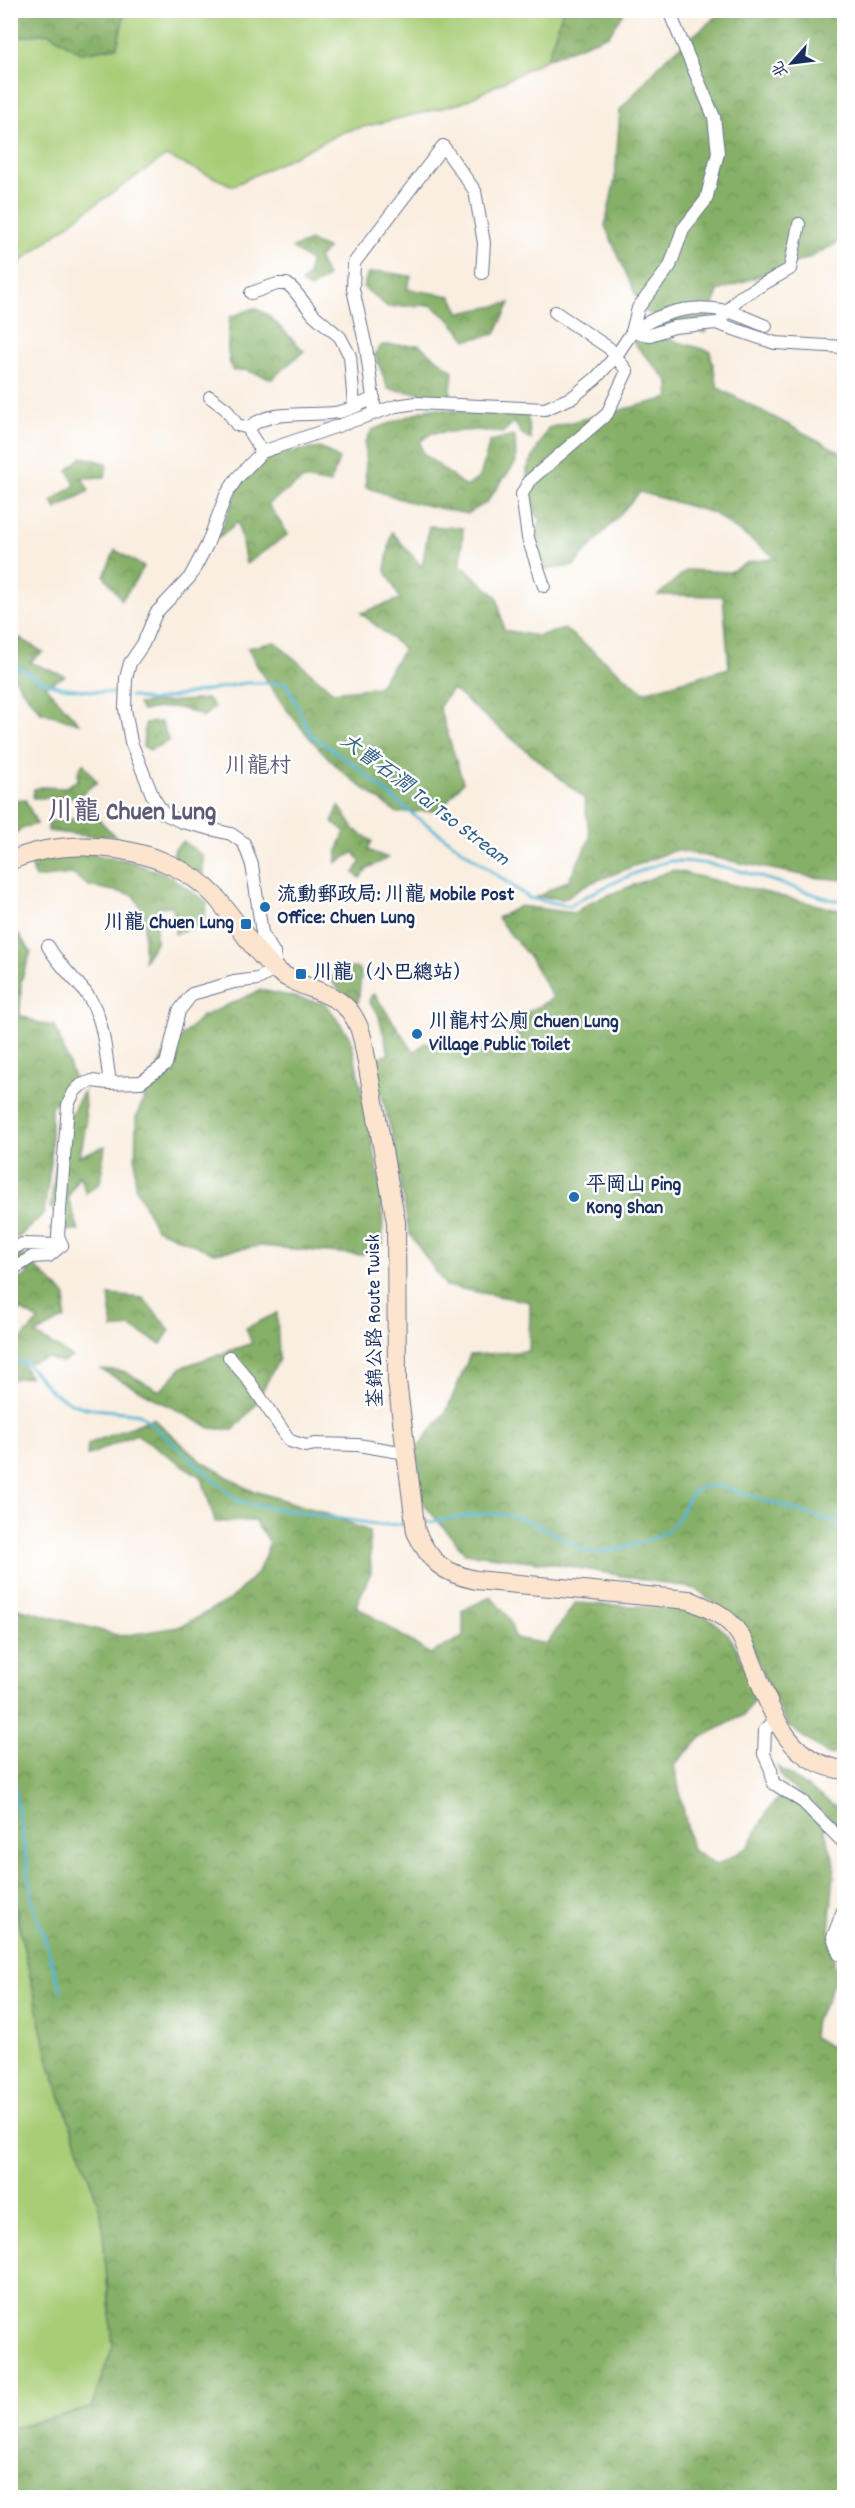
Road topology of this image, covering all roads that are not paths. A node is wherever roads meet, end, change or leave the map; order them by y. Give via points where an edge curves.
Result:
1 (673, 10) edge
2 (799, 224) dead end
3 (482, 273) dead end
4 (251, 293) dead end
5 (727, 311) junction
6 (555, 312) dead end
7 (716, 323) junction
8 (766, 326) dead end
9 (632, 332) junction
10 (844, 347) edge
11 (616, 356) junction
12 (210, 397) dead end
13 (374, 398) junction
14 (354, 406) junction
15 (375, 411) junction
16 (249, 428) junction
17 (262, 452) junction
18 (544, 586) dead end
19 (10, 861) edge
20 (48, 946) dead end
21 (276, 969) junction
22 (110, 1082) junction
23 (62, 1245) junction
24 (10, 1250) edge
25 (10, 1271) edge
26 (229, 1357) dead end
27 (406, 1453) junction
28 (776, 1720) junction
29 (844, 1770) edge
30 (844, 1843) edge
31 (844, 1908) edge
32 (844, 1955) edge

1 - 9 street via 671,16 714,117 718,153 706,200 683,229 669,266 638,308
2 - 5 street via 790,269 739,298
3 - 13 street via 484,243 475,191 443,146 354,263 354,303
4 - 14 street via 276,284 287,285 340,337 351,356
5 - 7 street
5 - 8 street
5 - 9 street via 683,309 652,318
6 - 11 street
7 - 9 street via 674,327 650,335
7 - 10 street via 775,343
9 - 11 street
11 - 15 street via 573,398 544,409 416,403
11 - 18 street via 627,371 607,414 529,481 522,494 528,538
12 - 16 street via 226,409 237,425
13 - 14 street
13 - 15 street
14 - 16 street via 337,412 283,415
15 - 17 street
16 - 17 street
17 - 21 street via 226,495 190,577 156,613 130,663 125,709 131,742 163,813 231,834 244,843 252,865 262,933 274,953
19 - 21 main road, 荃錦公路 Route Twisk via 49,850 83,848 137,853 167,862 209,890
20 - 22 street via 65,972 87,994 98,1016
21 - 22 street via 258,979 192,994 179,1011 166,1064 141,1082
21 - 27 main road, 荃錦公路 Route Twisk via 345,1004 362,1034 396,1222 396,1358
22 - 23 street via 81,1084 68,1105 57,1236
23 - 24 street via 22,1244
23 - 25 street via 49,1256 32,1257
26 - 27 street via 290,1441 306,1446 358,1445
27 - 28 main road, 荃錦公路 Route Twisk via 416,1532 424,1550 447,1571 511,1584 689,1600 709,1608 723,1616 740,1636
28 - 29 main road, 荃錦公路 Route Twisk via 790,1742 808,1758
28 - 30 street via 765,1730 764,1742 773,1784 803,1802
31 - 32 street via 833,1937 839,1954

